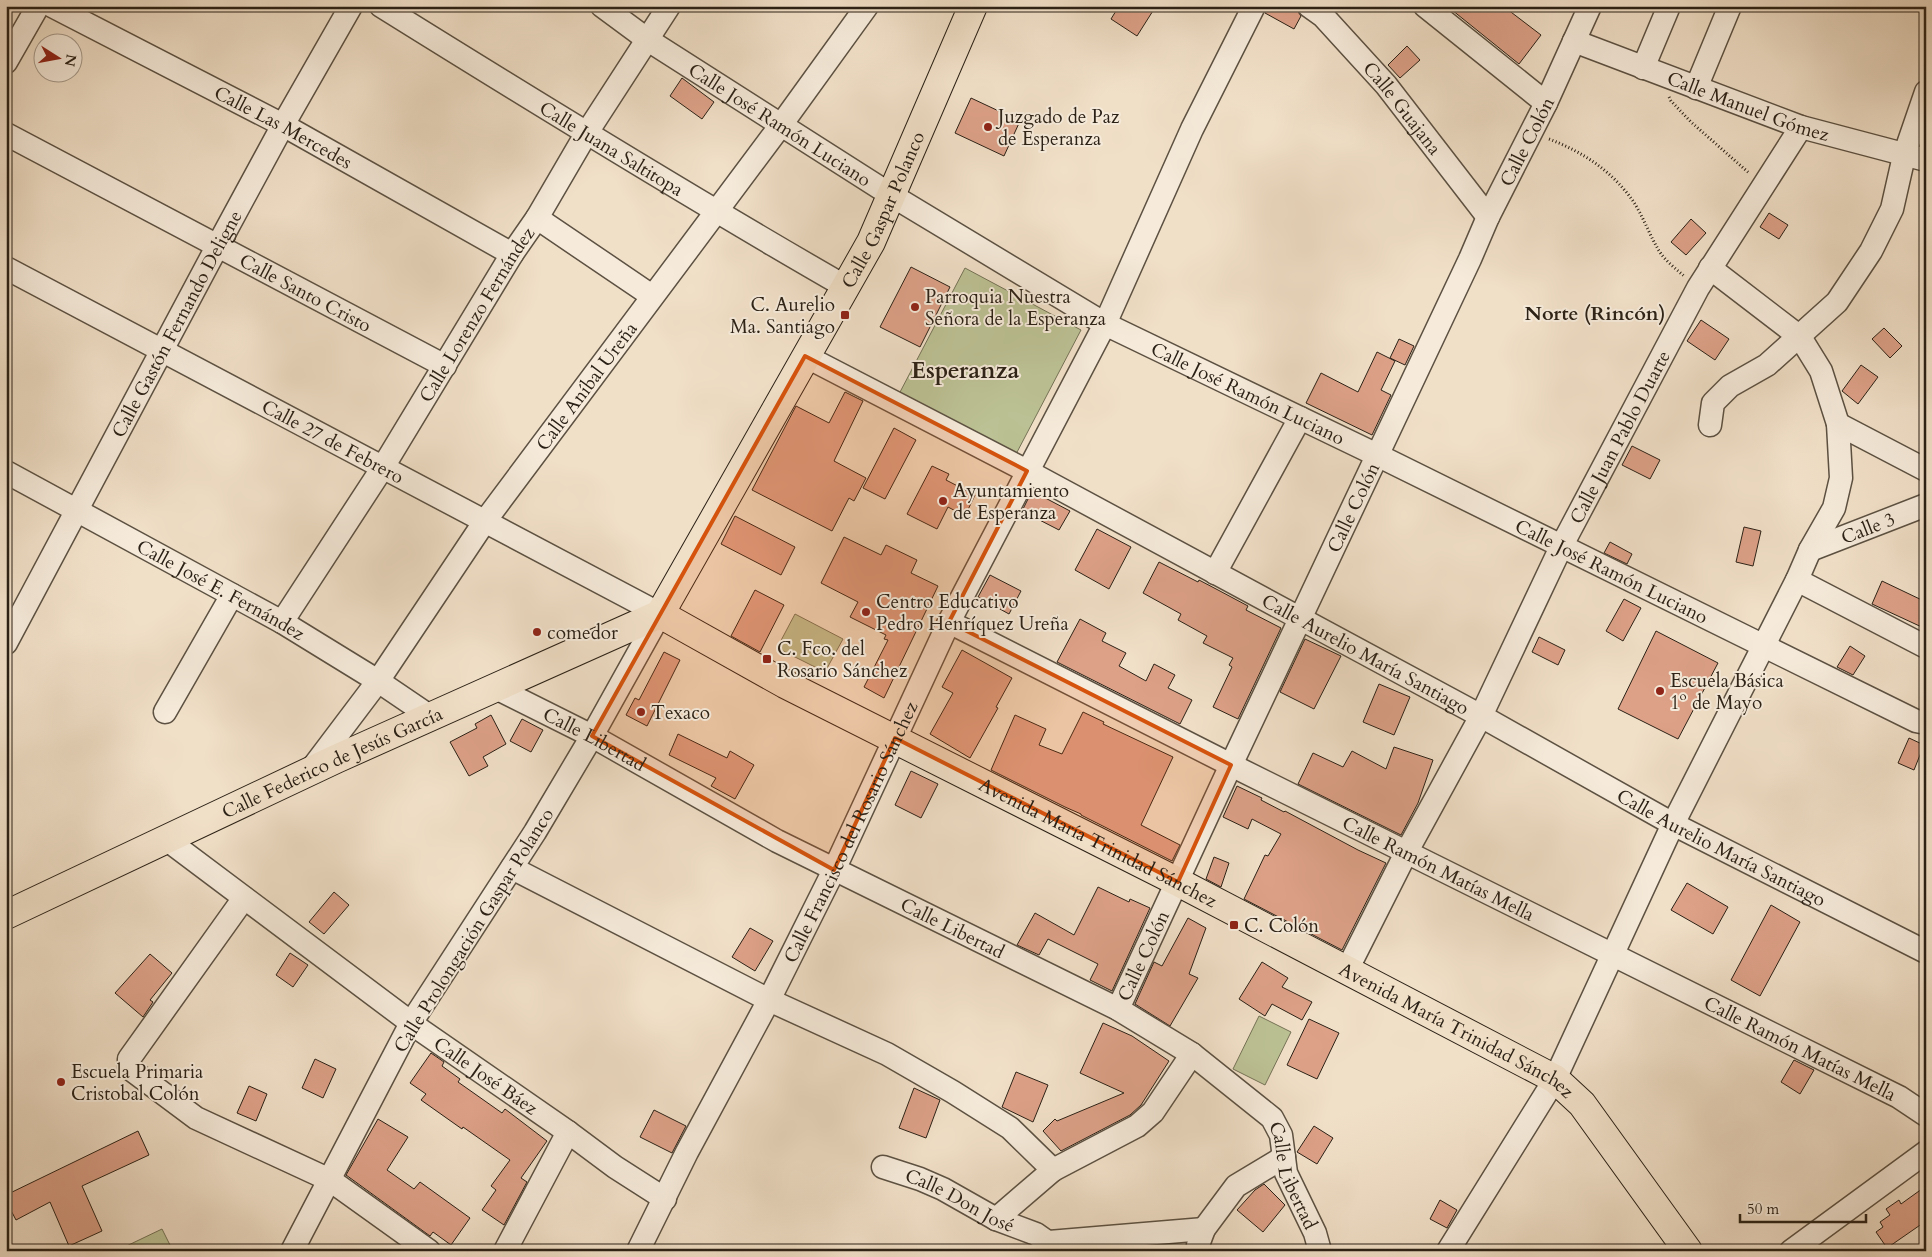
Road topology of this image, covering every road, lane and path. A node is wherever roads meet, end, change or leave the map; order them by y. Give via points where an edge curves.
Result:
1 (38, 6) edge
2 (52, 6) edge
3 (351, 6) edge
4 (381, 6) edge
5 (602, 6) edge
6 (669, 6) edge
7 (867, 6) edge
8 (972, 6) edge
9 (1254, 6) edge
10 (1308, 6) edge
11 (1425, 6) edge
12 (1590, 6) edge
13 (1668, 6) edge
14 (1730, 6) edge
15 (648, 40) junction
16 (1574, 42) junction
17 (6, 62) edge
18 (1643, 68) junction
19 (1670, 78) junction
20 (1696, 88) junction
21 (1926, 92) edge
22 (1546, 103) junction
23 (283, 125) junction
24 (781, 125) junction
25 (1801, 127) junction
26 (1530, 133) junction
27 (6, 134) edge
28 (586, 134) junction
29 (1904, 156) junction
30 (1926, 160) edge
31 (1763, 184) junction
32 (891, 194) junction
33 (715, 212) junction
34 (1488, 217) junction
35 (536, 218) junction
36 (218, 245) junction
37 (512, 254) junction
38 (6, 268) edge
39 (1710, 268) junction
40 (846, 287) junction
41 (1698, 288) junction
42 (652, 296) junction
43 (1105, 324) junction
44 (1800, 337) junction
45 (161, 349) junction
46 (805, 356) junction
47 (445, 366) junction
48 (1300, 418) junction
49 (1838, 424) junction
50 (1710, 425) dead end
51 (1377, 455) junction
52 (383, 467) junction
53 (1926, 470) edge
54 (6, 472) edge
55 (1027, 472) junction
56 (1926, 505) edge
57 (77, 511) junction
58 (485, 521) junction
59 (1561, 547) junction
60 (1810, 550) junction
61 (1215, 573) junction
62 (1797, 580) junction
63 (232, 595) junction
64 (660, 614) junction
65 (1301, 619) junction
66 (282, 622) junction
67 (948, 622) junction
68 (6, 643) edge
69 (1762, 647) junction
70 (1926, 647) edge
71 (378, 681) junction
72 (496, 688) junction
73 (166, 712) dead end
74 (431, 716) junction
75 (1481, 716) junction
76 (1922, 717) edge
77 (592, 736) junction
78 (894, 738) junction
79 (1231, 765) junction
80 (310, 771) junction
81 (1673, 824) junction
82 (166, 840) junction
83 (1406, 853) junction
84 (512, 868) junction
85 (834, 870) junction
86 (1178, 882) junction
87 (244, 898) junction
88 (6, 915) edge
89 (1926, 952) edge
90 (1613, 954) junction
91 (1347, 970) junction
92 (769, 1000) junction
93 (1118, 1010) junction
94 (411, 1023) junction
95 (1192, 1054) junction
96 (1555, 1078) junction
97 (1926, 1115) edge
98 (568, 1132) junction
99 (1926, 1152) edge
100 (1284, 1157) junction
101 (883, 1167) dead end
102 (1053, 1170) junction
103 (330, 1180) junction
104 (665, 1199) junction
105 (996, 1219) junction
106 (1204, 1229) junction
107 (1054, 1246) edge
108 (643, 1248) edge
109 (292, 1251) edge
110 (429, 1251) edge
111 (505, 1251) edge
112 (1199, 1251) edge
113 (1320, 1251) edge
114 (1448, 1251) edge
115 (1688, 1251) edge
116 (1791, 1251) edge

1 - 17 street
2 - 23 street, Calle Las Mercedes
3 - 23 street, Calle Gastón Fernando Deligne
4 - 28 street, Calle Juana Saltitopa
5 - 15 street, Calle José Ramón Luciano
6 - 15 street, Calle Lorenzo Fernández
7 - 24 street, Calle Aníbal Ureña
8 - 32 main road, Calle Gaspar Polanco
9 - 43 street, Calle Francisco del Rosario Sánchez via 1192,129
10 - 34 street, Calle Guajana via 1322,16 1386,85
11 - 22 street
12 - 16 street, Calle Colón
13 - 18 street
14 - 20 street
15 - 24 street, Calle José Ramón Luciano
15 - 28 street, Calle Lorenzo Fernández
16 - 18 street, Calle Manuel Gómez
16 - 22 street, Calle Colón
18 - 19 street, Calle Manuel Gómez
19 - 20 street, Calle Manuel Gómez
19 - 31 path via 1667,89 1671,101 1690,122
20 - 25 street, Calle Manuel Gómez
21 - 29 street
22 - 26 street, Calle Colón
23 - 36 street, Calle Gastón Fernando Deligne
23 - 37 street, Calle Las Mercedes
24 - 32 street, Calle José Ramón Luciano
24 - 33 street, Calle Aníbal Ureña
25 - 29 street, Calle Manuel Gómez
25 - 31 street, Calle Juan Pablo Duarte
26 - 34 street, Calle Colón
26 - 41 path via 1562,145 1605,169 1634,202 1659,250
27 - 36 street, Calle Santo Cristo
28 - 33 street, Calle Juana Saltitopa
28 - 35 street, Calle Lorenzo Fernández
29 - 30 street, Calle Manuel Gómez
29 - 44 street via 1892,209 1871,251 1836,302
31 - 39 street, Calle Juan Pablo Duarte
32 - 40 main road, Calle Gaspar Polanco via 871,242
32 - 43 street, Calle José Ramón Luciano
33 - 40 street, Calle Juana Saltitopa
33 - 42 street, Calle Aníbal Ureña
34 - 51 street, Calle Colón
35 - 37 street, Calle Lorenzo Fernández
35 - 42 street
36 - 45 street, Calle Gastón Fernando Deligne
36 - 47 street, Calle Santo Cristo
37 - 47 street, Calle Lorenzo Fernández
38 - 45 street, Calle 27 de Febrero
39 - 41 street, Calle Juan Pablo Duarte
39 - 44 street
40 - 46 main road, Calle Gaspar Polanco
41 - 59 street, Calle Juan Pablo Duarte
42 - 58 street, Calle Aníbal Ureña
43 - 48 street, Calle José Ramón Luciano
43 - 55 street, Calle Francisco del Rosario Sánchez
44 - 49 street via 1821,371
44 - 50 street via 1767,365 1730,386 1713,403
45 - 52 street, Calle 27 de Febrero
45 - 57 street, Calle Gastón Fernando Deligne
46 - 55 street, Calle Aurelio María Santiago
46 - 64 main road, Calle Gaspar Polanco
47 - 52 street, Calle Lorenzo Fernández
48 - 51 street, Calle José Ramón Luciano
48 - 61 street
49 - 53 street
49 - 60 street via 1841,478 1834,508
51 - 59 street, Calle José Ramón Luciano
51 - 65 street, Calle Colón
52 - 58 street, Calle 27 de Febrero
52 - 66 street, Calle Lorenzo Fernández
54 - 57 street, Calle José E. Fernández
55 - 61 street, Calle Aurelio María Santiago
55 - 67 street, Calle Francisco del Rosario Sánchez
56 - 60 street, Calle 3
57 - 63 street, Calle José E. Fernández
57 - 68 street, Calle Gastón Fernando Deligne
58 - 64 street, Calle 27 de Febrero
58 - 71 street, Calle Aníbal Ureña
59 - 69 street, Calle José Ramón Luciano
59 - 75 street, Calle Juan Pablo Duarte
60 - 62 street
61 - 65 street, Calle Aurelio María Santiago
62 - 69 street
62 - 70 street
63 - 66 street, Calle José E. Fernández
63 - 73 street
64 - 72 main road, Calle Federico de Jesús García
64 - 77 street, Calle Prolongación Gaspar Polanco
64 - 78 main road, Avenida María Trinidad Sánchez via 784,684
65 - 75 street, Calle Aurelio María Santiago
65 - 79 street, Calle Colón
66 - 71 street, Calle José E. Fernández
67 - 78 street, Calle Francisco del Rosario Sánchez
67 - 79 street, Calle Ramón Matías Mella
69 - 76 street, Calle José Ramón Luciano
69 - 81 street
71 - 74 street, Calle José E. Fernández
71 - 80 street, Calle Aníbal Ureña
72 - 74 main road, Calle Federico de Jesús García
72 - 77 street, Calle Libertad
74 - 80 main road, Calle Federico de Jesús García
75 - 81 street, Calle Aurelio María Santiago
75 - 83 street, Calle Juan Pablo Duarte
77 - 84 street, Calle Prolongación Gaspar Polanco
77 - 85 street, Calle Libertad
78 - 85 street, Calle Francisco del Rosario Sánchez
78 - 86 main road, Avenida María Trinidad Sánchez
79 - 83 street, Calle Ramón Matías Mella
79 - 86 street, Calle Colón
80 - 82 main road, Calle Federico de Jesús García
81 - 89 street, Calle Aurelio María Santiago
81 - 90 street
82 - 87 street, Calle José Báez
82 - 88 main road, Calle Federico de Jesús García
83 - 90 street, Calle Ramón Matías Mella
83 - 91 street, Calle Juan Pablo Duarte
84 - 92 street
84 - 94 street, Calle Prolongación Gaspar Polanco
85 - 92 street, Calle Francisco del Rosario Sánchez
85 - 93 street, Calle Libertad
86 - 91 main road, Avenida María Trinidad Sánchez
86 - 93 street, Calle Colón
87 - 94 street, Calle José Báez
87 - 103 street via 130,1059 129,1068 196,1118
90 - 96 street
90 - 97 street, Calle Ramón Matías Mella via 1899,1097
91 - 96 main road, Avenida María Trinidad Sánchez
92 - 102 street via 887,1054 954,1092 1010,1128
92 - 104 street, Calle Francisco del Rosario Sánchez
93 - 95 street, Calle Libertad
94 - 98 street, Calle José Báez
94 - 103 street, Calle Prolongación Gaspar Polanco
95 - 100 street, Calle Libertad via 1272,1118 1281,1135
95 - 102 street via 1154,1112 1138,1126
96 - 114 street
96 - 115 main road, Avenida María Trinidad Sánchez via 1582,1104
98 - 104 street, Calle José Báez
98 - 111 street
99 - 116 street
100 - 106 street via 1236,1186
100 - 113 street, Calle Libertad via 1286,1173 1315,1233
101 - 105 street, Calle Don José via 943,1189
102 - 105 street
103 - 109 street, Calle Prolongación Gaspar Polanco
103 - 110 street
104 - 108 street, Calle Francisco del Rosario Sánchez
105 - 107 street, Calle Don José via 1036,1234
106 - 107 street
106 - 112 street via 1198,1244

